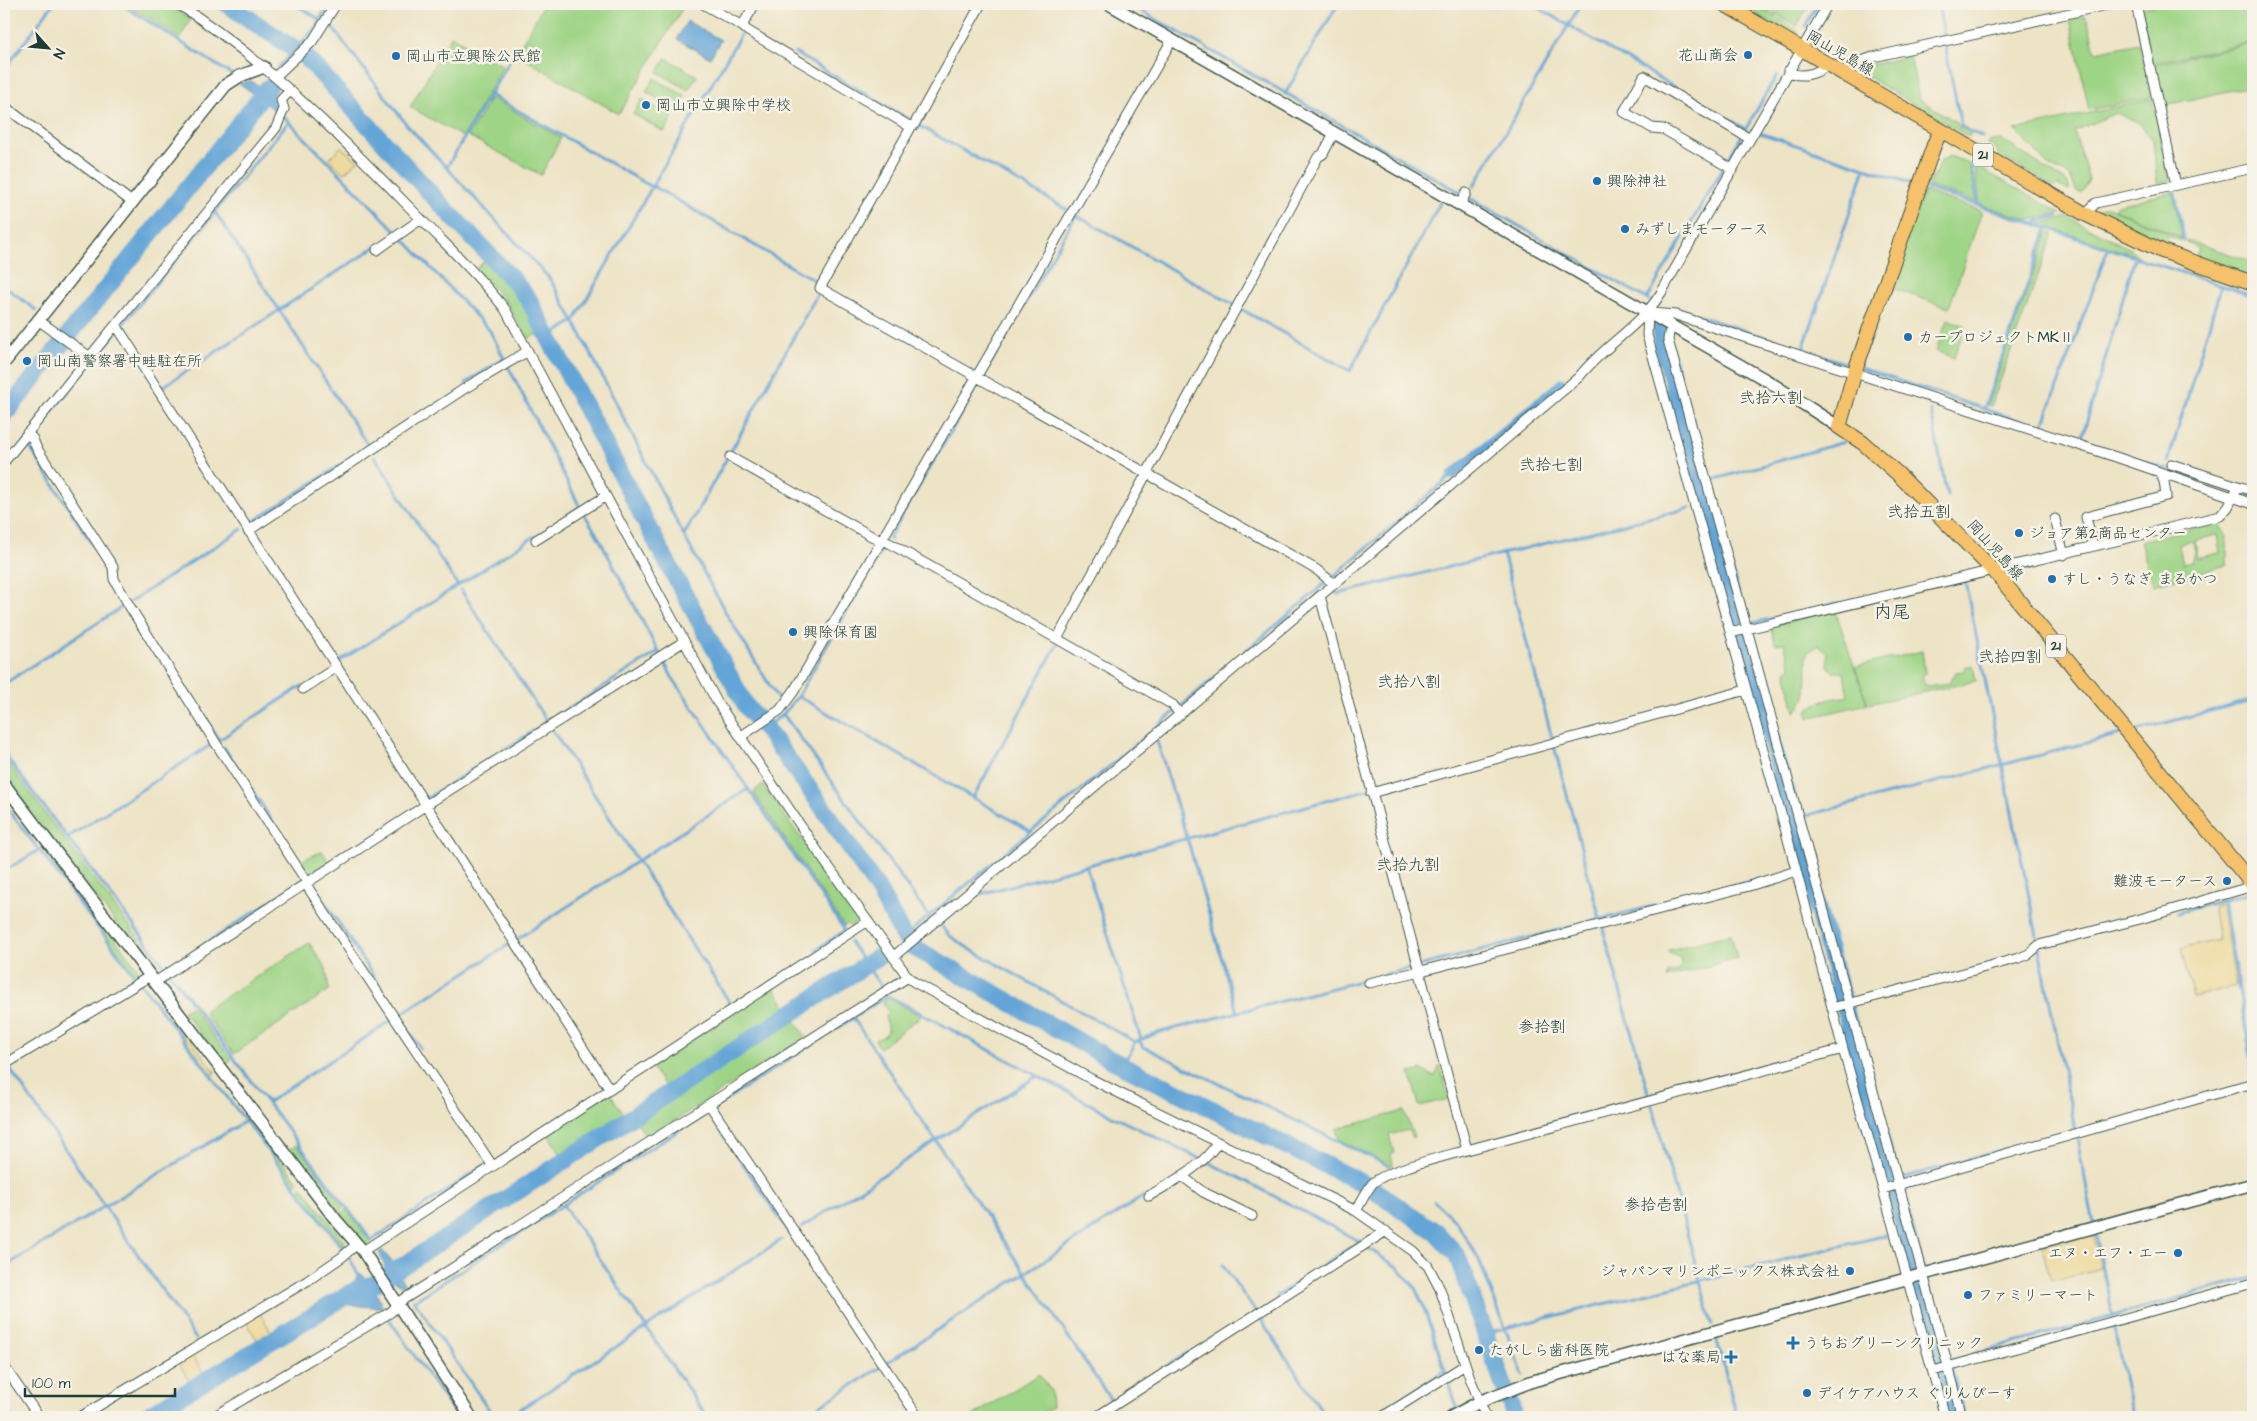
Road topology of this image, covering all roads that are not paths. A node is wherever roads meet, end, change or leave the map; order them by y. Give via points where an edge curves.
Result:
1 (178, 4) edge
2 (336, 4) edge
3 (703, 4) edge
4 (755, 4) edge
5 (981, 4) edge
6 (1109, 4) edge
7 (1724, 4) edge
8 (1828, 4) edge
9 (2111, 4) edge
10 (2136, 4) edge
11 (742, 26) junction
12 (1172, 40) junction
13 (1801, 50) junction
14 (1828, 64) junction
15 (264, 67) junction
16 (1788, 72) junction
17 (1845, 74) junction
18 (276, 76) junction
19 (290, 91) junction
20 (4, 106) edge
21 (909, 126) junction
22 (1941, 130) junction
23 (1334, 133) junction
24 (1745, 136) junction
25 (1728, 166) junction
26 (2253, 168) edge
27 (2176, 185) junction
28 (132, 202) junction
29 (2085, 214) junction
30 (421, 219) junction
31 (377, 250) dead end
32 (2253, 283) edge
33 (1648, 312) junction
34 (38, 320) junction
35 (118, 329) junction
36 (1669, 332) dead end
37 (528, 351) junction
38 (90, 357) junction
39 (4, 362) edge
40 (1855, 369) junction
41 (977, 379) junction
42 (1839, 427) junction
43 (30, 436) junction
44 (730, 457) dead end
45 (4, 462) edge
46 (2171, 464) dead end
47 (2159, 472) junction
48 (1146, 474) junction
49 (2253, 491) edge
50 (2236, 492) junction
51 (606, 496) junction
52 (2253, 504) edge
53 (2055, 519) dead end
54 (248, 532) junction
55 (536, 540) dead end
56 (883, 540) junction
57 (2092, 543) dead end
58 (2063, 551) junction
59 (1995, 572) junction
60 (1331, 581) junction
61 (1320, 596) junction
62 (1741, 629) junction
63 (1059, 640) junction
64 (683, 642) junction
65 (337, 667) junction
66 (303, 689) dead end
67 (1746, 690) junction
68 (1177, 711) junction
69 (1765, 724) junction
70 (740, 736) junction
71 (1775, 760) junction
72 (4, 784) edge
73 (1371, 790) junction
74 (426, 805) junction
75 (1796, 871) junction
76 (308, 880) junction
77 (2253, 886) edge
78 (868, 921) junction
79 (896, 955) junction
80 (1418, 969) junction
81 (908, 977) junction
82 (146, 981) junction
83 (1369, 983) dead end
84 (1842, 1006) junction
85 (1843, 1049) junction
86 (4, 1065) edge
87 (2253, 1083) edge
88 (608, 1087) junction
89 (711, 1107) junction
90 (1218, 1142) junction
91 (1467, 1150) junction
92 (492, 1165) junction
93 (1182, 1176) junction
94 (1894, 1184) junction
95 (2253, 1184) edge
96 (1149, 1196) dead end
97 (1356, 1211) junction
98 (1252, 1216) dead end
99 (1386, 1231) junction
100 (360, 1247) junction
101 (1916, 1276) junction
102 (2253, 1283) edge
103 (398, 1305) junction
104 (1465, 1365) junction
105 (4, 1366) edge
106 (1943, 1366) junction
107 (1479, 1402) junction
108 (1456, 1414) edge
109 (39, 1417) edge
110 (80, 1417) edge
111 (213, 1417) edge
112 (471, 1417) edge
113 (918, 1417) edge
114 (1096, 1417) edge
115 (1382, 1417) edge
116 (1486, 1417) edge
117 (1945, 1417) edge
118 (1962, 1417) edge

1 - 15 street
2 - 18 street via 306,48
3 - 11 street
4 - 11 street
5 - 21 street via 914,125
6 - 12 street
7 - 13 main road, 岡山児島線 / 21
8 - 13 street
9 - 17 street via 1873,57 1851,65
10 - 27 street
11 - 21 street
12 - 23 street
12 - 41 street
13 - 14 main road, 岡山児島線 / 21
13 - 16 street
14 - 16 street via 1810,74
14 - 17 main road, 岡山児島線 / 21
15 - 18 street
15 - 28 street via 226,85
16 - 24 street
17 - 22 main road, 岡山児島線 / 21
18 - 19 street
19 - 30 street via 345,140
19 - 35 street via 281,100 283,114 276,128
20 - 28 street
21 - 41 street via 820,288
22 - 29 main road, 岡山児島線 / 21
22 - 40 main road
23 - 33 street via 1463,199
23 - 48 street
24 - 25 street
24 - 25 street via 1644,76 1624,112 1652,128 1663,129
25 - 33 street
26 - 27 street
27 - 29 street via 2096,203
28 - 34 street
29 - 32 main road, 岡山児島線 / 21 via 2162,251
30 - 31 street
30 - 37 street via 496,298
33 - 40 street via 1676,316
33 - 42 street via 1766,380
33 - 60 street via 1578,377
33 - 62 street via 1647,335
34 - 38 street
34 - 39 street
35 - 38 street
35 - 54 street
36 - 62 street via 1668,340 1707,481
37 - 51 street
37 - 54 street
38 - 43 street
40 - 42 main road
40 - 47 street
41 - 48 street
41 - 56 street
42 - 59 main road, 岡山児島線 / 21 via 1898,474
43 - 45 street
43 - 76 street via 113,567 114,579 130,607 212,739
44 - 56 street
46 - 50 street
47 - 50 street
47 - 57 street via 2166,496 2086,517
48 - 60 street
48 - 63 street
49 - 50 street
50 - 52 street
50 - 58 street via 2220,516
51 - 55 street
51 - 64 street
53 - 58 street
54 - 65 street
56 - 63 street
56 - 70 street via 784,705
58 - 59 street
59 - 62 street via 1964,576
59 - 77 main road, 岡山児島線 / 21
60 - 61 street
61 - 68 street
61 - 73 street
62 - 67 street
62 - 69 street
63 - 68 street
64 - 70 street via 716,702
64 - 74 street
65 - 66 street
65 - 74 street
67 - 69 street
67 - 73 street
68 - 79 street
69 - 71 street
69 - 71 street
70 - 78 street
71 - 75 street
71 - 84 street via 1798,818
72 - 82 street
73 - 80 street
74 - 76 street
74 - 88 street
75 - 80 street via 1749,886
75 - 84 street
76 - 82 street via 169,972
76 - 92 street
77 - 84 street via 2140,920 2040,945 2019,958
78 - 79 street
78 - 88 street
79 - 81 street
80 - 83 street
80 - 91 street
81 - 89 street
81 - 90 street via 1091,1079
82 - 86 street
82 - 100 street
84 - 85 street
84 - 94 street
85 - 91 street
85 - 94 street
87 - 94 street
88 - 92 street
89 - 103 street
89 - 113 street
90 - 93 street via 1203,1160
90 - 97 street
91 - 97 street via 1388,1175 1373,1183
92 - 100 street
93 - 96 street
93 - 98 street via 1203,1192
94 - 101 street
94 - 101 street
95 - 101 street
97 - 99 street
99 - 104 street via 1414,1251 1428,1266 1440,1289
99 - 114 street
100 - 103 street
100 - 110 street
101 - 106 street
101 - 106 street
101 - 107 street via 1553,1375
102 - 106 street
103 - 111 street
103 - 112 street
104 - 107 street
104 - 115 street
105 - 109 street
106 - 117 street
106 - 118 street
107 - 108 street
107 - 116 street

